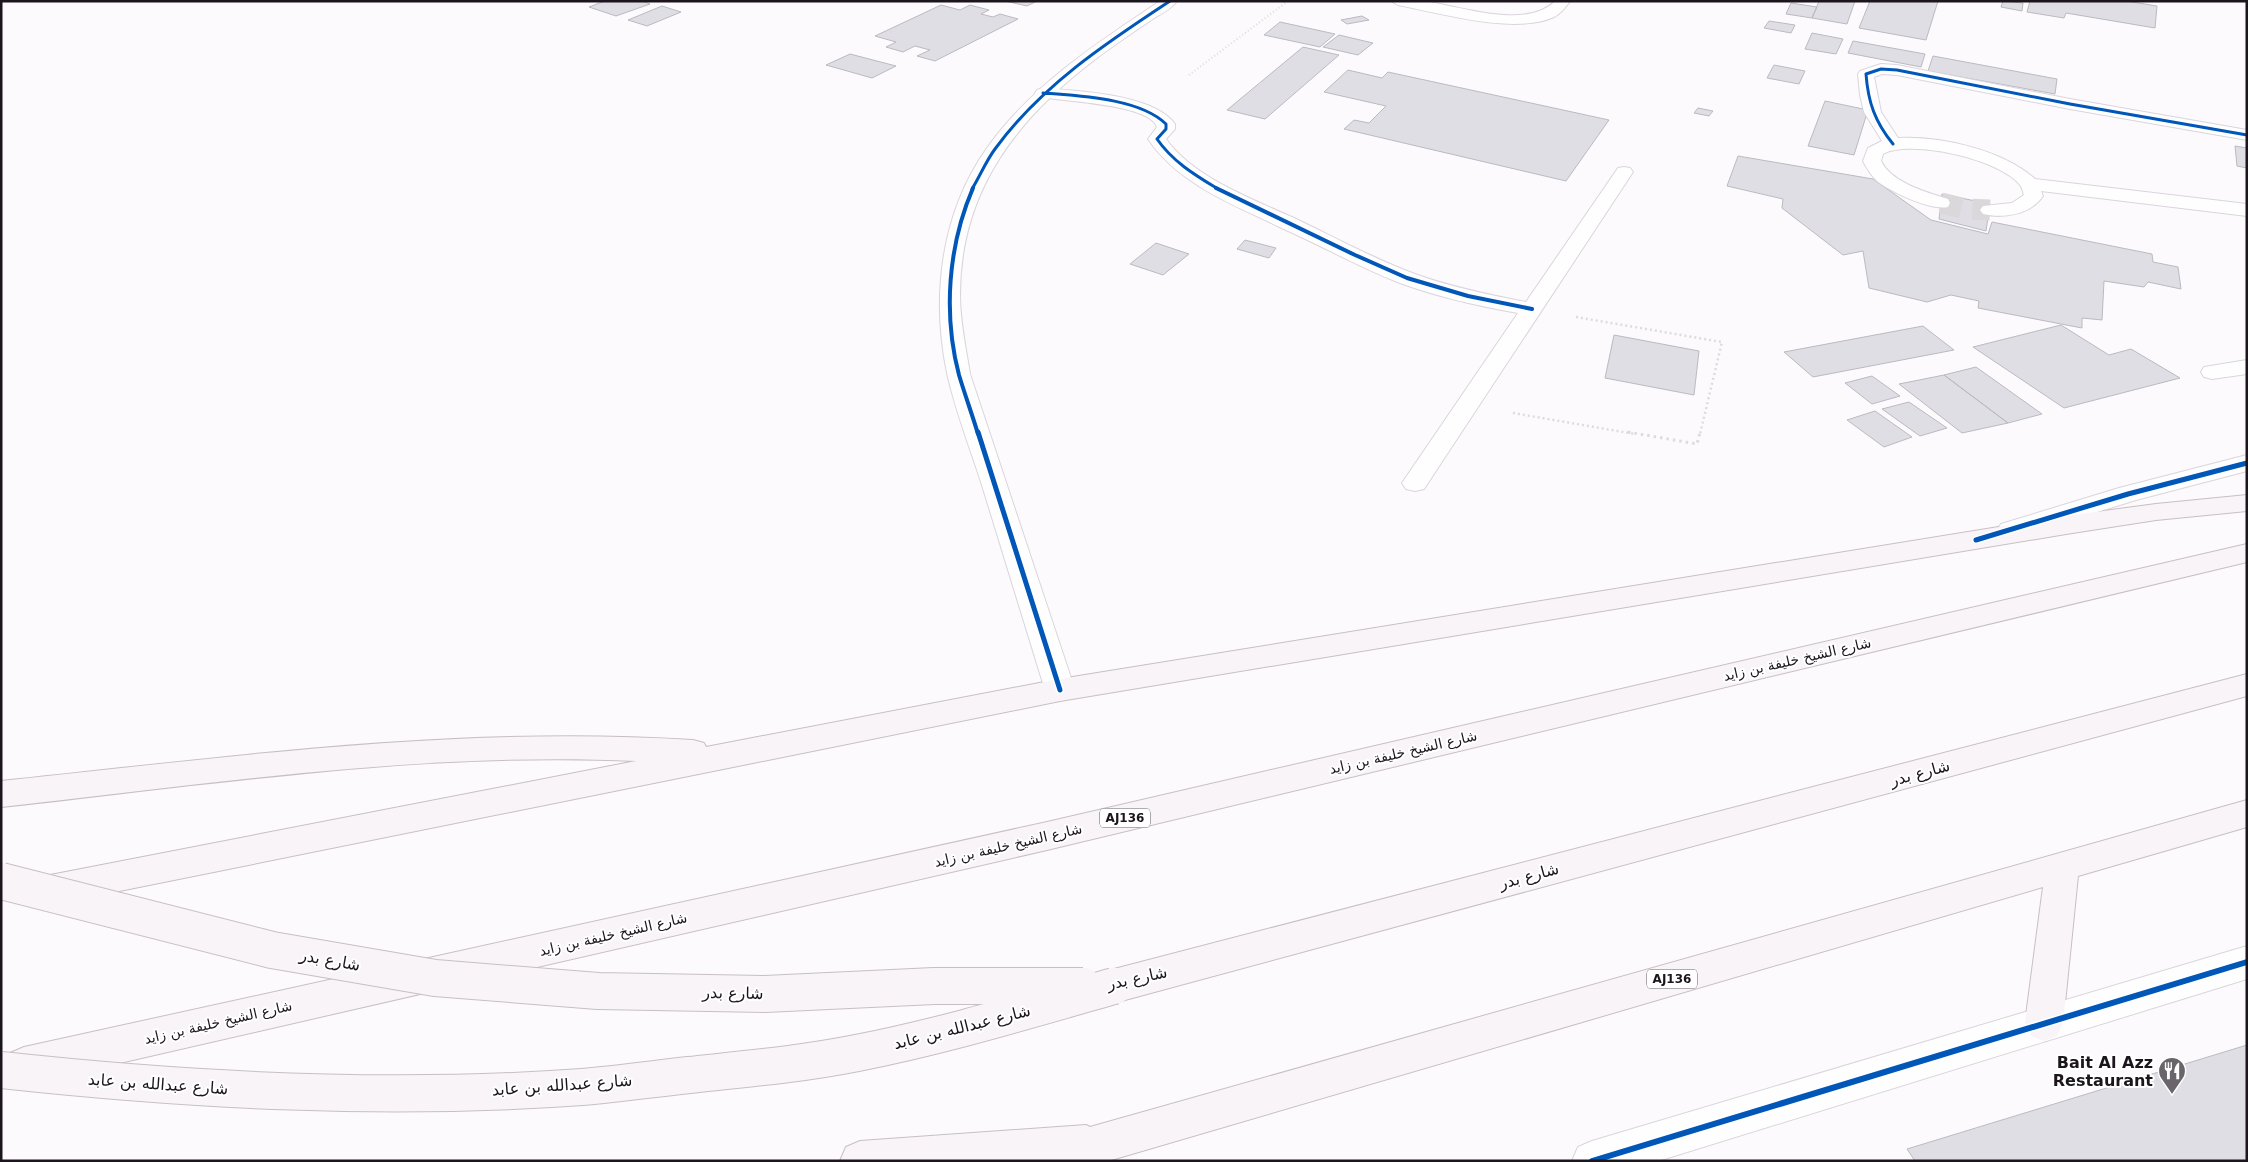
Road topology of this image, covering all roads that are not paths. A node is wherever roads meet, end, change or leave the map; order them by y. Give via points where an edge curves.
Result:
1 (1170, 1) edge
2 (1398, 1) edge
3 (1563, 1) edge
4 (1043, 93) junction
5 (2247, 135) edge
6 (1893, 144) junction
7 (1624, 172) dead end
8 (2030, 184) junction
9 (1941, 203) tunnel mouth
10 (1990, 210) tunnel mouth
11 (2247, 210) edge
12 (1532, 309) junction
13 (2247, 367) edge
14 (2212, 372) dead end
15 (2247, 463) edge
16 (1415, 483) dead end
17 (2247, 503) edge
18 (1976, 540) junction
19 (2247, 553) edge
20 (2247, 685) edge
21 (1060, 690) junction
22 (732, 754) junction
23 (1, 794) edge
24 (2247, 813) edge
25 (2062, 867) junction
26 (1, 881) edge
27 (1, 899) edge
28 (2247, 962) edge
29 (1114, 986) junction
30 (2044, 1024) junction
31 (1, 1070) edge
32 (1080, 1153) edge
33 (860, 1161) edge
34 (1592, 1161) edge

1 - 4 street via 1095,50
2 - 3 street via 1512,19 1549,14
4 - 12 street via 1098,99 1157,115 1166,124 1157,140 1160,146 1179,163 1232,196 1407,278 1450,292
4 - 21 street via 997,144 979,174 965,208 955,244 950,284 951,328 959,374 974,426
5 - 6 street via 1897,70 1874,70 1866,74 1868,103 1881,130
6 - 8 street via 1929,145 1970,152 2006,166
6 - 9 street via 1874,152 1872,164 1897,185
7 - 12 street
8 - 10 street via 2034,196 2024,205
8 - 11 street
12 - 16 street
13 - 14 street
15 - 18 street via 2128,494
17 - 18 main road via 2075,523
18 - 21 main road
19 - 31 main road, شارع الشيخ خليفة بن زايد / AJ136 via 1047,836
20 - 29 main road, شارع بدر
21 - 22 main road
22 - 23 main road via 552,747 449,751 364,756
22 - 27 main road
24 - 25 main road, AJ136
25 - 30 main road
25 - 32 main road, AJ136
26 - 29 main road, شارع بدر, bridge via 272,950 435,978 598,991 765,994 934,986
28 - 30 street
29 - 31 main road, شارع عبدالله بن عابد, bridge via 985,1023 856,1053 584,1087 323,1092 190,1088
30 - 34 street
32 - 33 main road, AJ136

